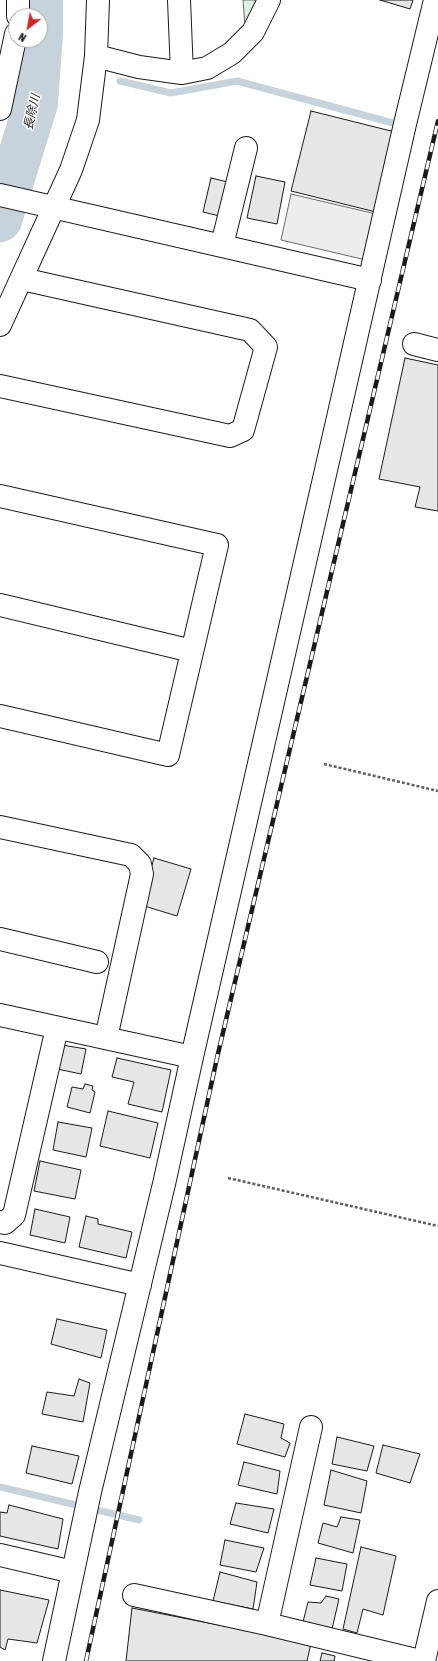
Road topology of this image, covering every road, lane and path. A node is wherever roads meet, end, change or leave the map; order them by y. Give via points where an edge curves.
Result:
1 (98, 0) edge
2 (179, 0) edge
3 (269, 0) edge
4 (435, 0) edge
5 (13, 48) edge
6 (96, 56) junction
7 (182, 73) junction
8 (0, 109) edge
9 (246, 148) dead end
10 (0, 195) edge
11 (45, 204) junction
12 (222, 245) junction
13 (22, 279) junction
14 (370, 280) junction
15 (0, 326) edge
16 (414, 344) dead end
17 (438, 350) edge
18 (0, 386) edge
19 (0, 496) edge
20 (0, 605) edge
21 (192, 652) junction
22 (0, 716) edge
23 (324, 764) dead end
24 (438, 791) edge
25 (0, 827) edge
26 (0, 939) edge
27 (97, 962) dead end
28 (0, 1015) edge
29 (57, 1028) junction
30 (106, 1038) junction
31 (192, 1056) junction
32 (228, 1178) dead end
33 (0, 1222) edge
34 (438, 1226) edge
35 (0, 1253) edge
36 (140, 1285) junction
37 (311, 1427) dead end
38 (0, 1555) edge
39 (73, 1572) junction
40 (134, 1595) dead end
41 (438, 1601) edge
42 (267, 1624) junction
43 (54, 1661) edge
44 (420, 1661) edge
45 (424, 1661) edge

1 - 6 main road
2 - 7 main road
3 - 7 main road via 253,32 232,54 207,68
4 - 14 main road via 404,124
5 - 8 main road
6 - 7 main road via 139,67
6 - 11 main road via 88,120 71,170
9 - 12 main road
10 - 11 main road
11 - 12 main road
11 - 13 main road
12 - 14 main road
13 - 15 main road
13 - 18 main road via 250,330 266,347 243,430 230,436
14 - 31 main road
16 - 17 main road
19 - 21 main road via 217,545
20 - 21 main road
21 - 22 main road via 168,756
23 - 24 path
25 - 30 main road via 131,855 140,864 142,874
26 - 27 main road
28 - 29 main road
29 - 30 main road
29 - 33 main road via 14,1215 6,1224
30 - 31 main road
31 - 36 main road
32 - 34 path
35 - 36 main road
36 - 39 main road
37 - 42 main road
38 - 39 main road
39 - 43 main road
40 - 42 main road
41 - 45 main road
42 - 44 main road

